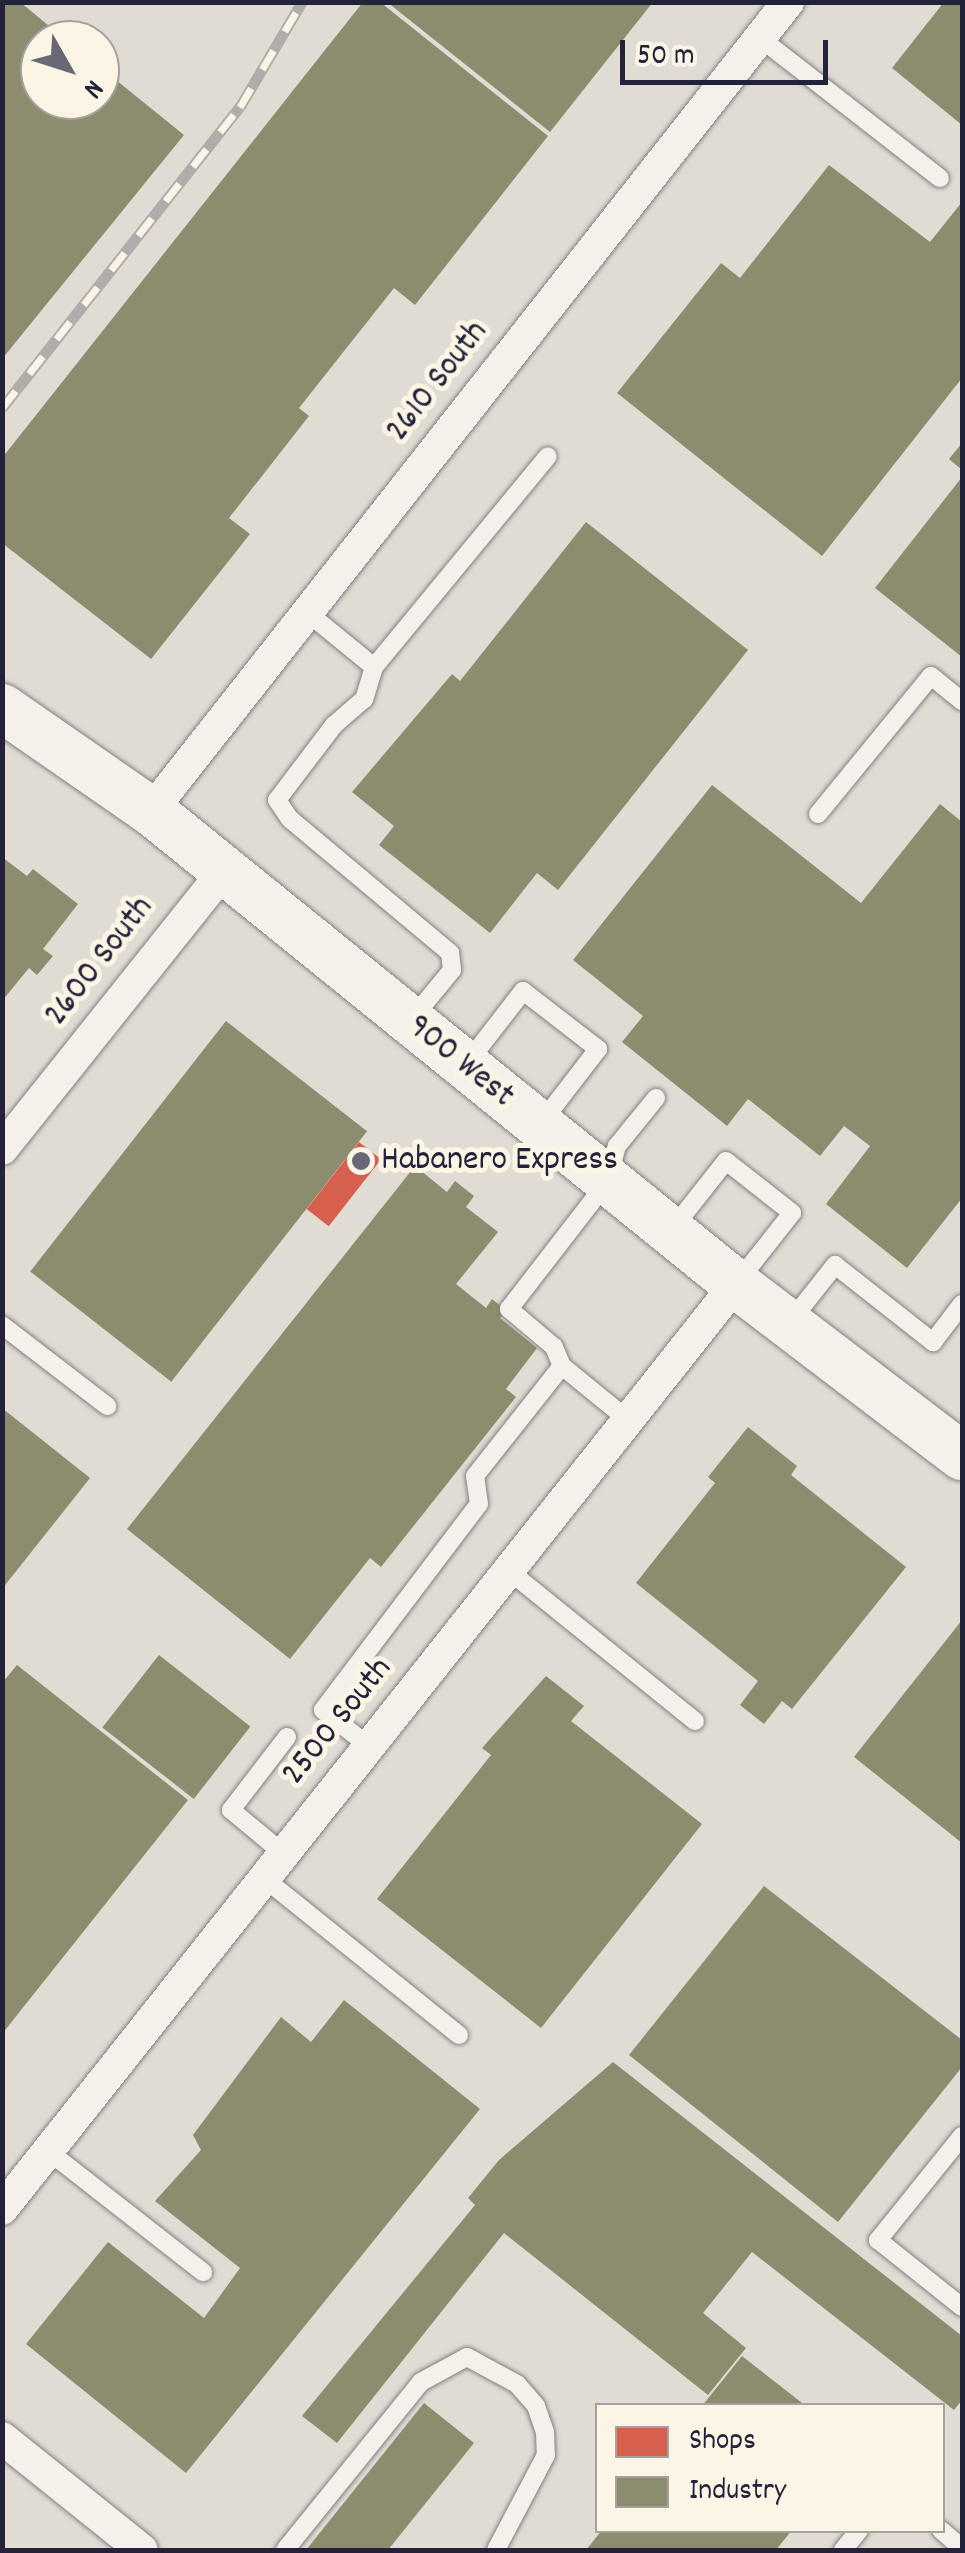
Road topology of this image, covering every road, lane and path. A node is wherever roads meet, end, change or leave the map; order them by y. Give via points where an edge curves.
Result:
1 (788, 2) edge
2 (760, 38) junction
3 (940, 178) dead end
4 (548, 456) dead end
5 (308, 613) junction
6 (374, 667) junction
7 (962, 701) edge
8 (2, 708) edge
9 (151, 811) junction
10 (818, 814) dead end
11 (222, 873) junction
12 (410, 1021) junction
13 (464, 1066) junction
14 (656, 1098) dead end
15 (539, 1126) junction
16 (2, 1149) edge
17 (608, 1181) junction
18 (671, 1232) junction
19 (736, 1284) junction
20 (962, 1304) edge
21 (788, 1324) junction
22 (2, 1325) edge
23 (562, 1366) junction
24 (107, 1406) dead end
25 (628, 1420) junction
26 (960, 1448) edge
27 (509, 1571) junction
28 (696, 1721) dead end
29 (287, 1737) dead end
30 (370, 1747) junction
31 (275, 1866) junction
32 (460, 2035) dead end
33 (962, 2136) edge
34 (48, 2151) junction
35 (2, 2209) edge
36 (203, 2272) dead end
37 (962, 2307) edge
38 (2, 2438) edge
39 (142, 2550) edge
40 (285, 2550) edge
41 (496, 2550) edge

1 - 2 street, 2610 South
2 - 3 lane
2 - 5 street, 2610 South
4 - 6 lane
5 - 6 lane
5 - 9 street, 2610 South
6 - 12 lane via 364,700 334,725 277,800 290,819 450,953 452,970
7 - 10 lane via 931,676
8 - 9 main road, 900 West
9 - 11 main road, 900 West
11 - 12 main road, 900 West
11 - 16 street, 2600 South
12 - 13 main road, 900 West
13 - 15 main road, 900 West
13 - 15 lane via 523,991 598,1049
14 - 17 lane via 617,1146
15 - 17 main road, 900 West
17 - 18 main road, 900 West
17 - 23 lane via 509,1310 554,1347
18 - 19 main road, 900 West
18 - 19 lane via 726,1161 792,1212
19 - 21 main road, 900 West
19 - 25 street, 2500 South
20 - 21 lane via 932,1342 835,1265
21 - 26 main road, 900 West
22 - 24 lane
23 - 25 lane
23 - 30 lane via 476,1476 479,1504 323,1710
25 - 27 street, 2500 South
27 - 28 lane
27 - 30 street, 2500 South
29 - 31 lane via 231,1810
30 - 31 street, 2500 South
31 - 32 lane
31 - 34 street, 2500 South
33 - 37 lane via 878,2240
34 - 35 street, 2500 South
34 - 36 lane
38 - 39 street
40 - 41 lane via 421,2382 446,2362 467,2357 517,2384 546,2432 546,2455

